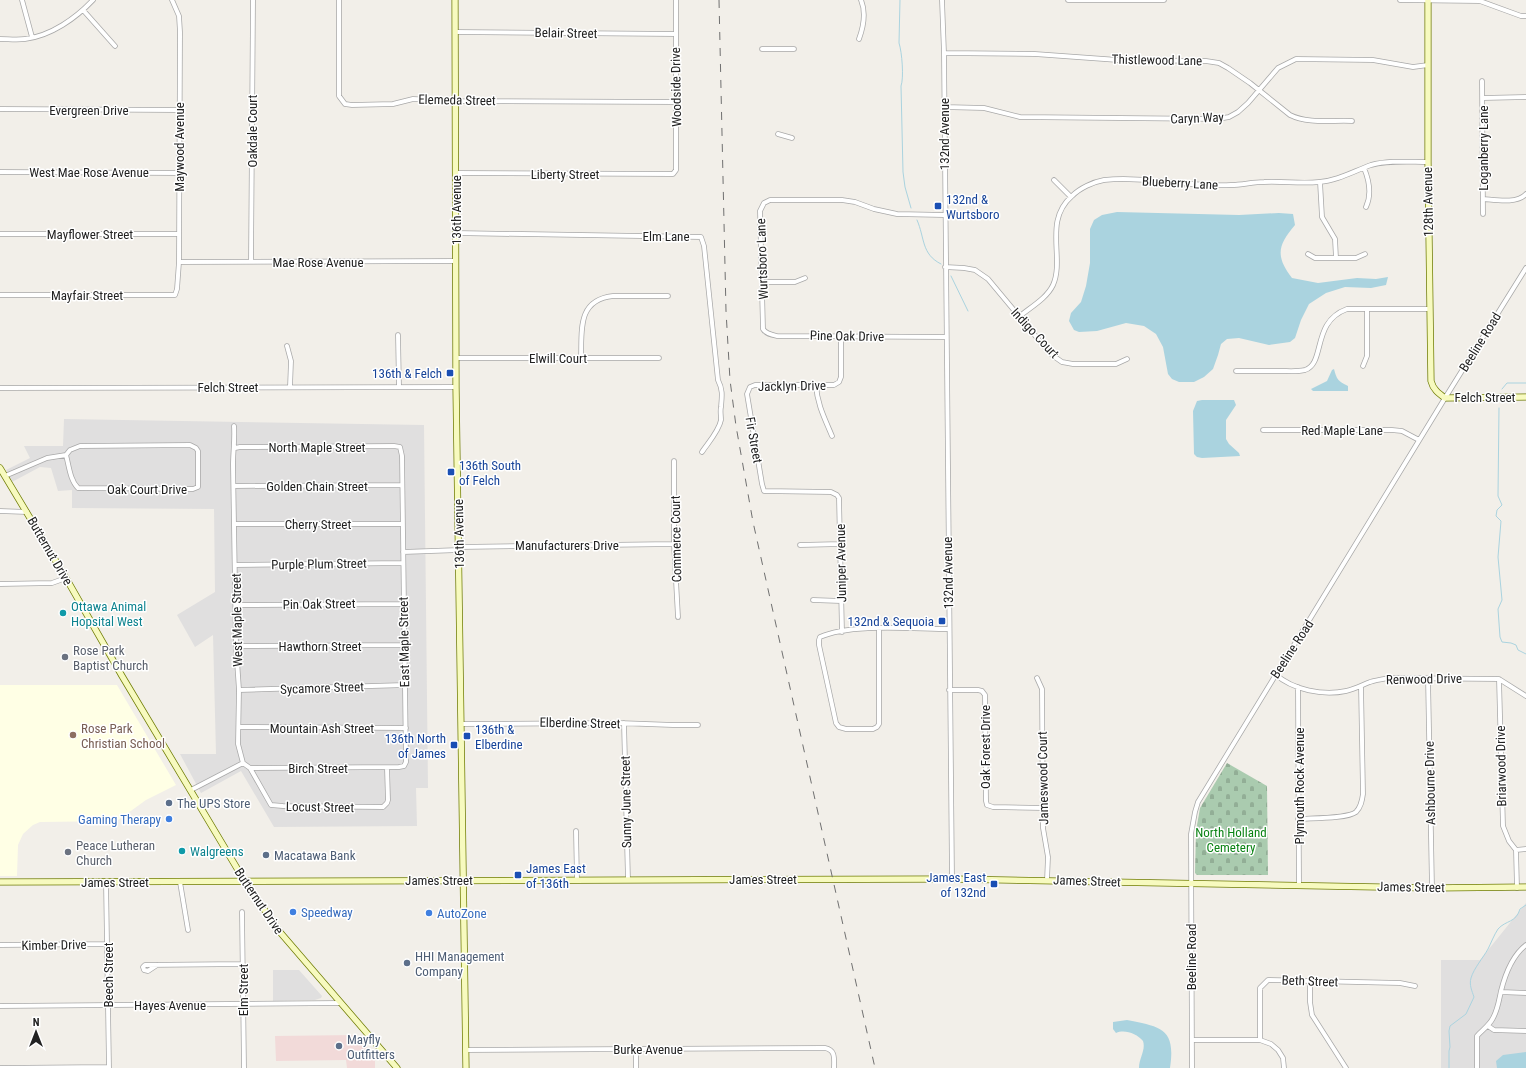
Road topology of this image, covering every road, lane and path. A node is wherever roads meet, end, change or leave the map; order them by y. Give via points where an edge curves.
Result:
1 (22, 0) edge
2 (93, 0) edge
3 (172, 0) edge
4 (253, 0) edge
5 (339, 0) edge
6 (456, 0) edge
7 (676, 0) edge
8 (861, 0) edge
9 (942, 0) edge
10 (1068, 0) edge
11 (1164, 0) edge
12 (1400, 0) edge
13 (1428, 0) edge
14 (83, 10) junction
15 (1526, 16) edge
16 (455, 32) junction
17 (676, 34) junction
18 (32, 37) junction
19 (0, 39) edge
20 (859, 39) dead end
21 (115, 46) dead end
22 (762, 49) dead end
23 (794, 49) dead end
24 (944, 53) junction
25 (1428, 65) junction
26 (1482, 81) dead end
27 (1258, 91) junction
28 (1482, 98) junction
29 (1526, 98) edge
30 (456, 101) junction
31 (676, 102) junction
32 (944, 107) junction
33 (0, 109) edge
34 (179, 110) junction
35 (1352, 121) dead end
36 (778, 134) dead end
37 (792, 138) dead end
38 (1428, 162) junction
39 (1364, 168) junction
40 (0, 172) edge
41 (179, 173) junction
42 (456, 173) junction
43 (674, 173) joint
44 (1054, 180) dead end
45 (1320, 182) junction
46 (1526, 195) edge
47 (1070, 197) junction
48 (1483, 199) junction
49 (1366, 207) dead end
50 (1483, 214) dead end
51 (944, 215) junction
52 (456, 233) junction
53 (0, 234) edge
54 (179, 234) junction
55 (1308, 254) dead end
56 (1365, 254) dead end
57 (1336, 258) junction
58 (456, 261) junction
59 (179, 262) junction
60 (251, 262) junction
61 (945, 267) junction
62 (1526, 268) edge
63 (805, 278) dead end
64 (762, 282) junction
65 (0, 295) edge
66 (175, 295) joint
67 (668, 296) dead end
68 (1367, 309) junction
69 (1430, 309) junction
70 (764, 316) joint
71 (1020, 316) junction
72 (398, 335) dead end
73 (841, 336) junction
74 (946, 337) junction
75 (287, 346) dead end
76 (456, 358) junction
77 (581, 358) junction
78 (659, 358) dead end
79 (1127, 359) dead end
80 (1363, 366) dead end
81 (1236, 371) dead end
82 (816, 385) junction
83 (290, 387) junction
84 (399, 387) junction
85 (456, 387) junction
86 (0, 388) edge
87 (748, 389) joint
88 (1526, 397) edge
89 (1445, 398) junction
90 (234, 426) dead end
91 (1263, 430) dead end
92 (832, 436) dead end
93 (1419, 440) junction
94 (400, 447) joint
95 (235, 448) junction
96 (702, 452) dead end
97 (66, 455) junction
98 (674, 461) dead end
99 (0, 468) edge
100 (5, 476) junction
101 (401, 485) junction
102 (234, 486) junction
103 (837, 495) joint
104 (0, 511) edge
105 (27, 512) junction
106 (234, 524) junction
107 (402, 524) junction
108 (674, 544) junction
109 (841, 544) junction
110 (800, 545) dead end
111 (459, 548) junction
112 (402, 552) junction
113 (403, 563) junction
114 (235, 564) junction
115 (66, 578) junction
116 (0, 584) edge
117 (813, 600) dead end
118 (841, 600) junction
119 (403, 604) junction
120 (236, 605) junction
121 (678, 617) dead end
122 (879, 628) junction
123 (949, 629) junction
124 (842, 632) junction
125 (404, 645) junction
126 (236, 646) junction
127 (1275, 674) junction
128 (1037, 678) dead end
129 (1428, 678) junction
130 (1499, 678) junction
131 (405, 685) junction
132 (1362, 686) junction
133 (1298, 687) junction
134 (239, 690) junction
135 (949, 690) junction
136 (1526, 696) edge
137 (624, 723) junction
138 (461, 724) junction
139 (698, 725) dead end
140 (239, 728) junction
141 (406, 728) junction
142 (243, 763) junction
143 (250, 768) junction
144 (387, 768) junction
145 (191, 790) junction
146 (1043, 808) junction
147 (1298, 819) junction
148 (576, 831) dead end
149 (1526, 849) edge
150 (1516, 850) junction
151 (952, 879) junction
152 (244, 880) junction
153 (577, 880) junction
154 (628, 880) junction
155 (1047, 880) junction
156 (463, 881) junction
157 (0, 882) edge
158 (106, 882) junction
159 (180, 882) junction
160 (1191, 883) junction
161 (1299, 886) junction
162 (1526, 887) edge
163 (1432, 888) junction
164 (1517, 888) junction
165 (242, 912) dead end
166 (188, 930) dead end
167 (108, 944) junction
168 (0, 945) edge
169 (1526, 945) edge
170 (243, 964) junction
171 (157, 965) dead end
172 (1310, 981) junction
173 (1415, 986) dead end
174 (1501, 992) junction
175 (1526, 992) edge
176 (340, 1003) junction
177 (243, 1004) junction
178 (108, 1005) junction
179 (0, 1006) edge
180 (1488, 1026) junction
181 (1526, 1031) edge
182 (1192, 1040) junction
183 (1260, 1040) junction
184 (636, 1049) junction
185 (466, 1050) junction
186 (109, 1067) edge
187 (0, 1068) edge
188 (244, 1068) edge
189 (397, 1068) edge
190 (466, 1068) edge
191 (636, 1068) edge
192 (834, 1068) edge
193 (1192, 1068) edge
194 (1284, 1068) edge
195 (1346, 1068) edge
196 (1477, 1068) edge

1 - 18 street
2 - 14 street
3 - 34 street, Maywood Avenue via 179,16
4 - 60 street, Oakdale Court
5 - 30 street, Elemeda Street via 338,90 345,104 393,104 413,99
6 - 16 street, 136th Avenue
7 - 17 street, Woodside Drive
8 - 20 street via 863,28
9 - 24 street, 132nd Avenue
10 - 11 street
12 - 13 street
13 - 15 street via 1480,1
13 - 25 street, 128th Avenue
14 - 18 street via 63,24
14 - 21 street
16 - 17 street, Belair Street
16 - 30 street, 136th Avenue
17 - 31 street, Woodside Drive
18 - 19 street
22 - 23 street
24 - 27 street, Thistlewood Lane via 1036,54 1118,60 1219,62
24 - 32 street, 132nd Avenue
25 - 27 street, Caryn Way via 1413,67 1373,60 1296,60 1278,68
25 - 38 street, 128th Avenue
26 - 28 street, Loganberry Lane
27 - 32 street, Caryn Way via 1238,112 1229,117 1212,120 1020,117 984,108
27 - 35 street, Thistlewood Lane via 1295,118
28 - 29 street
28 - 48 street, Loganberry Lane
30 - 31 street, Elemeda Street
30 - 42 street, 136th Avenue
31 - 43 street, Woodside Drive
32 - 51 street, 132nd Avenue
33 - 34 street, Evergreen Drive
34 - 41 street, Maywood Avenue
36 - 37 street
38 - 39 street, Blueberry Lane via 1386,162
38 - 69 street, 128th Avenue
39 - 45 street, Blueberry Lane
39 - 49 street via 1369,180
40 - 41 street, West Mae Rose Avenue
41 - 54 street, Maywood Avenue
42 - 43 street, Liberty Street
42 - 52 street, 136th Avenue
44 - 47 street
45 - 47 street, Blueberry Lane via 1231,185 1106,180 1084,187
45 - 57 street via 1322,217 1335,239
46 - 48 street via 1515,200
47 - 71 street, Blueberry Lane via 1057,222 1056,275 1053,286 1039,302
48 - 50 street, Loganberry Lane
51 - 61 street, 132nd Avenue
51 - 64 street, Wurtsboro Lane via 897,214 842,200 767,201 760,211
52 - 58 street, 136th Avenue
52 - 96 street, Elm Lane via 701,236 718,380 723,395 721,420 717,431
53 - 54 street, Mayflower Street
54 - 59 street, Maywood Avenue
55 - 57 street via 1315,258
56 - 57 street via 1356,258
58 - 60 street, Mae Rose Avenue
58 - 76 street, 136th Avenue
59 - 60 street, Mae Rose Avenue
59 - 66 street, Maywood Avenue
61 - 71 street, Indigo Court via 974,270 982,274
61 - 74 street, 132nd Avenue
62 - 89 street, Beeline Road
63 - 64 street via 795,282
64 - 70 street, Wurtsboro Lane
65 - 66 street, Mayfair Street
67 - 77 street via 613,296 596,302 586,311 582,321
68 - 69 street
68 - 80 street via 1367,356
68 - 81 street via 1347,309 1332,318 1324,329 1315,362 1309,368 1293,371
69 - 89 street, 128th Avenue via 1432,387
70 - 73 street, Pine Oak Drive via 763,328 772,335
71 - 79 street, Indigo Court via 1048,350 1062,362 1116,364
72 - 84 street
73 - 74 street, Pine Oak Drive
73 - 82 street, Jacklyn Drive via 839,382 834,385
74 - 123 street, 132nd Avenue
75 - 83 street via 291,360
76 - 77 street, Elwill Court
76 - 85 street, 136th Avenue
77 - 78 street, Elwill Court
82 - 87 street, Jacklyn Drive via 755,385
82 - 92 street via 819,406
83 - 84 street, Felch Street
83 - 86 street, Felch Street
84 - 85 street, Felch Street
85 - 111 street, 136th Avenue
87 - 103 street, Fir Street via 753,439 764,491 831,492
88 - 89 street, Felch Street
89 - 93 street, Beeline Road
90 - 95 street, West Maple Street
91 - 93 street, Red Maple Lane via 1392,430 1402,431
93 - 127 street, Beeline Road via 1302,634
94 - 95 street, North Maple Street
94 - 101 street, East Maple Street
95 - 102 street, West Maple Street
97 - 97 street, Oak Court Drive via 74,484 78,488 198,487 198,451 193,445 80,446 70,450
97 - 100 street, Oak Court Drive via 47,458
98 - 108 street, Commerce Court
99 - 100 street, Butternut Drive
100 - 105 street, Butternut Drive
101 - 102 street, Golden Chain Street
101 - 107 street, East Maple Street
102 - 106 street, West Maple Street
103 - 109 street, Juniper Avenue via 840,503
104 - 105 street
105 - 115 street, Butternut Drive
106 - 107 street, Cherry Street
106 - 114 street, West Maple Street
107 - 112 street, East Maple Street
108 - 111 street, Manufacturers Drive
108 - 121 street, Commerce Court
109 - 110 street
109 - 118 street, Juniper Avenue
111 - 112 street, Manufacturers Drive
111 - 138 street, 136th Avenue
112 - 113 street, East Maple Street
113 - 114 street, Purple Plum Street
113 - 119 street, East Maple Street
114 - 120 street, West Maple Street
115 - 116 street via 52,583
115 - 145 street, Butternut Drive
117 - 118 street
118 - 124 street, Juniper Avenue
119 - 120 street, Pin Oak Street
119 - 125 street, East Maple Street
120 - 126 street, West Maple Street
122 - 123 street
122 - 124 street
122 - 124 street via 880,719 877,727 873,729 843,728 836,723 819,640 824,635
123 - 135 street, 132nd Avenue
125 - 126 street, Hawthorn Street
125 - 131 street, East Maple Street
126 - 134 street, West Maple Street
127 - 133 street, Renwood Drive via 1281,680
127 - 160 street, Beeline Road via 1198,802 1191,834
128 - 146 street, Jameswood Court via 1042,689
129 - 130 street, Renwood Drive
129 - 132 street, Renwood Drive via 1389,678
129 - 163 street, Ashbourne Drive
130 - 136 street, Renwood Drive
130 - 150 street, Briarwood Drive via 1503,826
131 - 134 street, Sycamore Street
131 - 141 street, East Maple Street
132 - 133 street, Renwood Drive via 1332,692
132 - 147 street via 1363,794 1359,808 1347,816
133 - 147 street, Plymouth Rock Avenue
134 - 140 street, West Maple Street
135 - 146 street, Oak Forest Drive via 978,690 985,695 987,805
135 - 151 street, 132nd Avenue
137 - 138 street, Elberdine Street
137 - 139 street, Elberdine Street
137 - 154 street, Sunny June Street
138 - 156 street, 136th Avenue
140 - 141 street, Mountain Ash Street
140 - 142 street, West Maple Street via 238,744
141 - 144 street, East Maple Street via 406,762 404,766
142 - 143 street
142 - 145 street
143 - 144 street, Birch Street
143 - 144 street, Locust Street via 271,805 370,807 383,807 388,803
145 - 152 street, Butternut Drive
146 - 155 street, Jameswood Court via 1048,857
147 - 161 street, Plymouth Rock Avenue
148 - 153 street
149 - 150 street
150 - 164 street
151 - 154 street, James Street
151 - 155 street, James Street
152 - 156 street, James Street
152 - 159 street, James Street
152 - 176 street, Butternut Drive via 279,932
153 - 154 street, James Street
153 - 156 street, James Street
155 - 160 street, James Street
156 - 185 street, 136th Avenue
157 - 158 street, James Street
158 - 159 street, James Street
158 - 167 street, Beech Street
159 - 166 street
160 - 161 street, James Street
160 - 182 street, Beeline Road
161 - 163 street, James Street
162 - 164 street, James Street
163 - 164 street, James Street
165 - 170 street, Elm Street
167 - 168 street, Kimber Drive
167 - 178 street, Beech Street
169 - 174 street via 1510,966
170 - 171 street
170 - 177 street, Elm Street
172 - 173 street, Beth Street via 1400,983
172 - 183 street, Beth Street via 1268,980 1264,983 1260,988
172 - 195 street via 1312,1015
174 - 175 street
174 - 180 street
176 - 177 street, Hayes Avenue
176 - 189 street, Butternut Drive
177 - 178 street, Hayes Avenue
177 - 188 street, Elm Street
178 - 179 street, Hayes Avenue
178 - 186 street, Beech Street
180 - 181 street via 1499,1031
180 - 196 street via 1477,1036
182 - 183 street
182 - 193 street, Beeline Road
183 - 194 street via 1278,1050 1283,1058
184 - 185 street, Burke Avenue
184 - 191 street
184 - 192 street, Burke Avenue via 825,1048 834,1052
185 - 190 street, 136th Avenue
186 - 187 street

